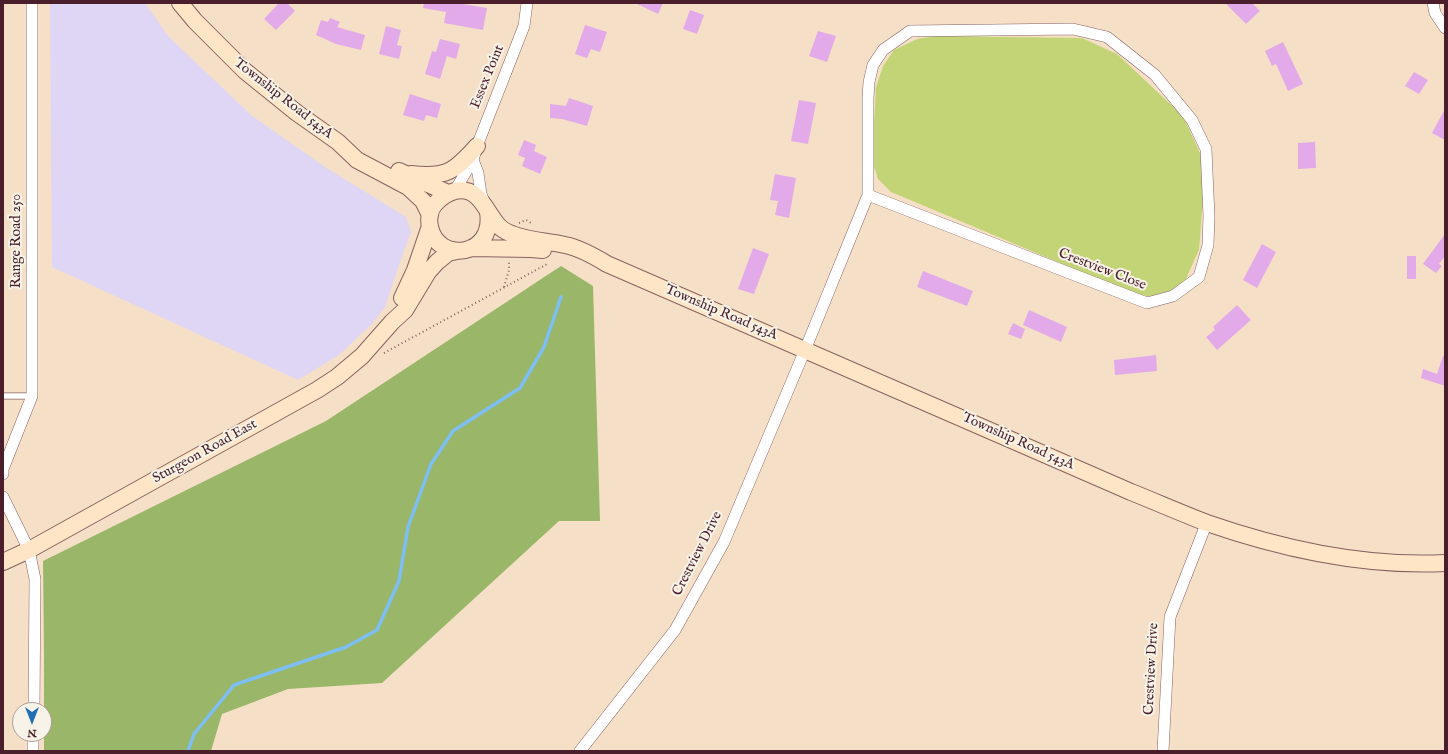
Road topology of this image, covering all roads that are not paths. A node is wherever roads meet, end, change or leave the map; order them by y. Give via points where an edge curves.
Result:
1 (32, 3) edge
2 (180, 3) edge
3 (527, 3) edge
4 (1433, 3) edge
5 (1445, 28) edge
6 (338, 142) junction
7 (475, 153) junction
8 (402, 173) junction
9 (451, 192) junction
10 (868, 195) junction
11 (486, 208) junction
12 (430, 221) junction
13 (464, 250) junction
14 (607, 264) junction
15 (392, 322) junction
16 (805, 350) junction
17 (3, 396) edge
18 (32, 396) junction
19 (3, 474) edge
20 (3, 497) edge
21 (1207, 522) junction
22 (29, 550) junction
23 (3, 562) edge
24 (1445, 563) edge
25 (34, 702) edge
26 (580, 751) edge
27 (1163, 751) edge

1 - 18 street, Range Road 250
2 - 6 main road, Township Road 543A via 244,71
3 - 7 street, Essex Point via 522,31
4 - 5 street via 1435,13
6 - 8 main road, Township Road 543A
6 - 12 main road, Township Road 543A via 357,160 416,193 423,201
7 - 8 main road via 449,172 422,175
7 - 9 street, Essex Point
7 - 11 street via 480,194
8 - 9 main road, Township Road 543A
9 - 11 main road, Township Road 543A via 468,192 477,196
9 - 12 main road via 440,198 433,206
10 - 10 street, Crestview Close via 1147,303 1173,296 1199,277 1208,245 1206,149 1192,120 1155,75 1107,37 1073,29 910,31 883,50 873,65 869,82
10 - 16 street, Crestview Close
11 - 13 main road via 490,222 488,232 476,246
11 - 14 main road, Township Road 543A via 497,225 512,235 577,248
12 - 13 main road, Township Road 543A via 433,235 439,243 447,248
12 - 15 main road, Sturgeon Road East via 415,270 396,308
13 - 14 main road, Township Road 543A via 531,249
13 - 15 main road, Sturgeon Road East via 448,253 436,262 406,310
14 - 16 main road, Township Road 543A
15 - 22 main road, Sturgeon Road East via 362,356 317,390
16 - 21 main road, Township Road 543A via 1123,489
16 - 26 street, Crestview Drive via 724,542 675,630
17 - 18 lane
18 - 19 street, Range Road 250
20 - 22 street
21 - 24 main road, Township Road 543A via 1267,542 1330,555 1376,561
21 - 27 street, Crestview Drive via 1170,617
22 - 23 main road, Sturgeon Road East
22 - 25 street via 35,579

